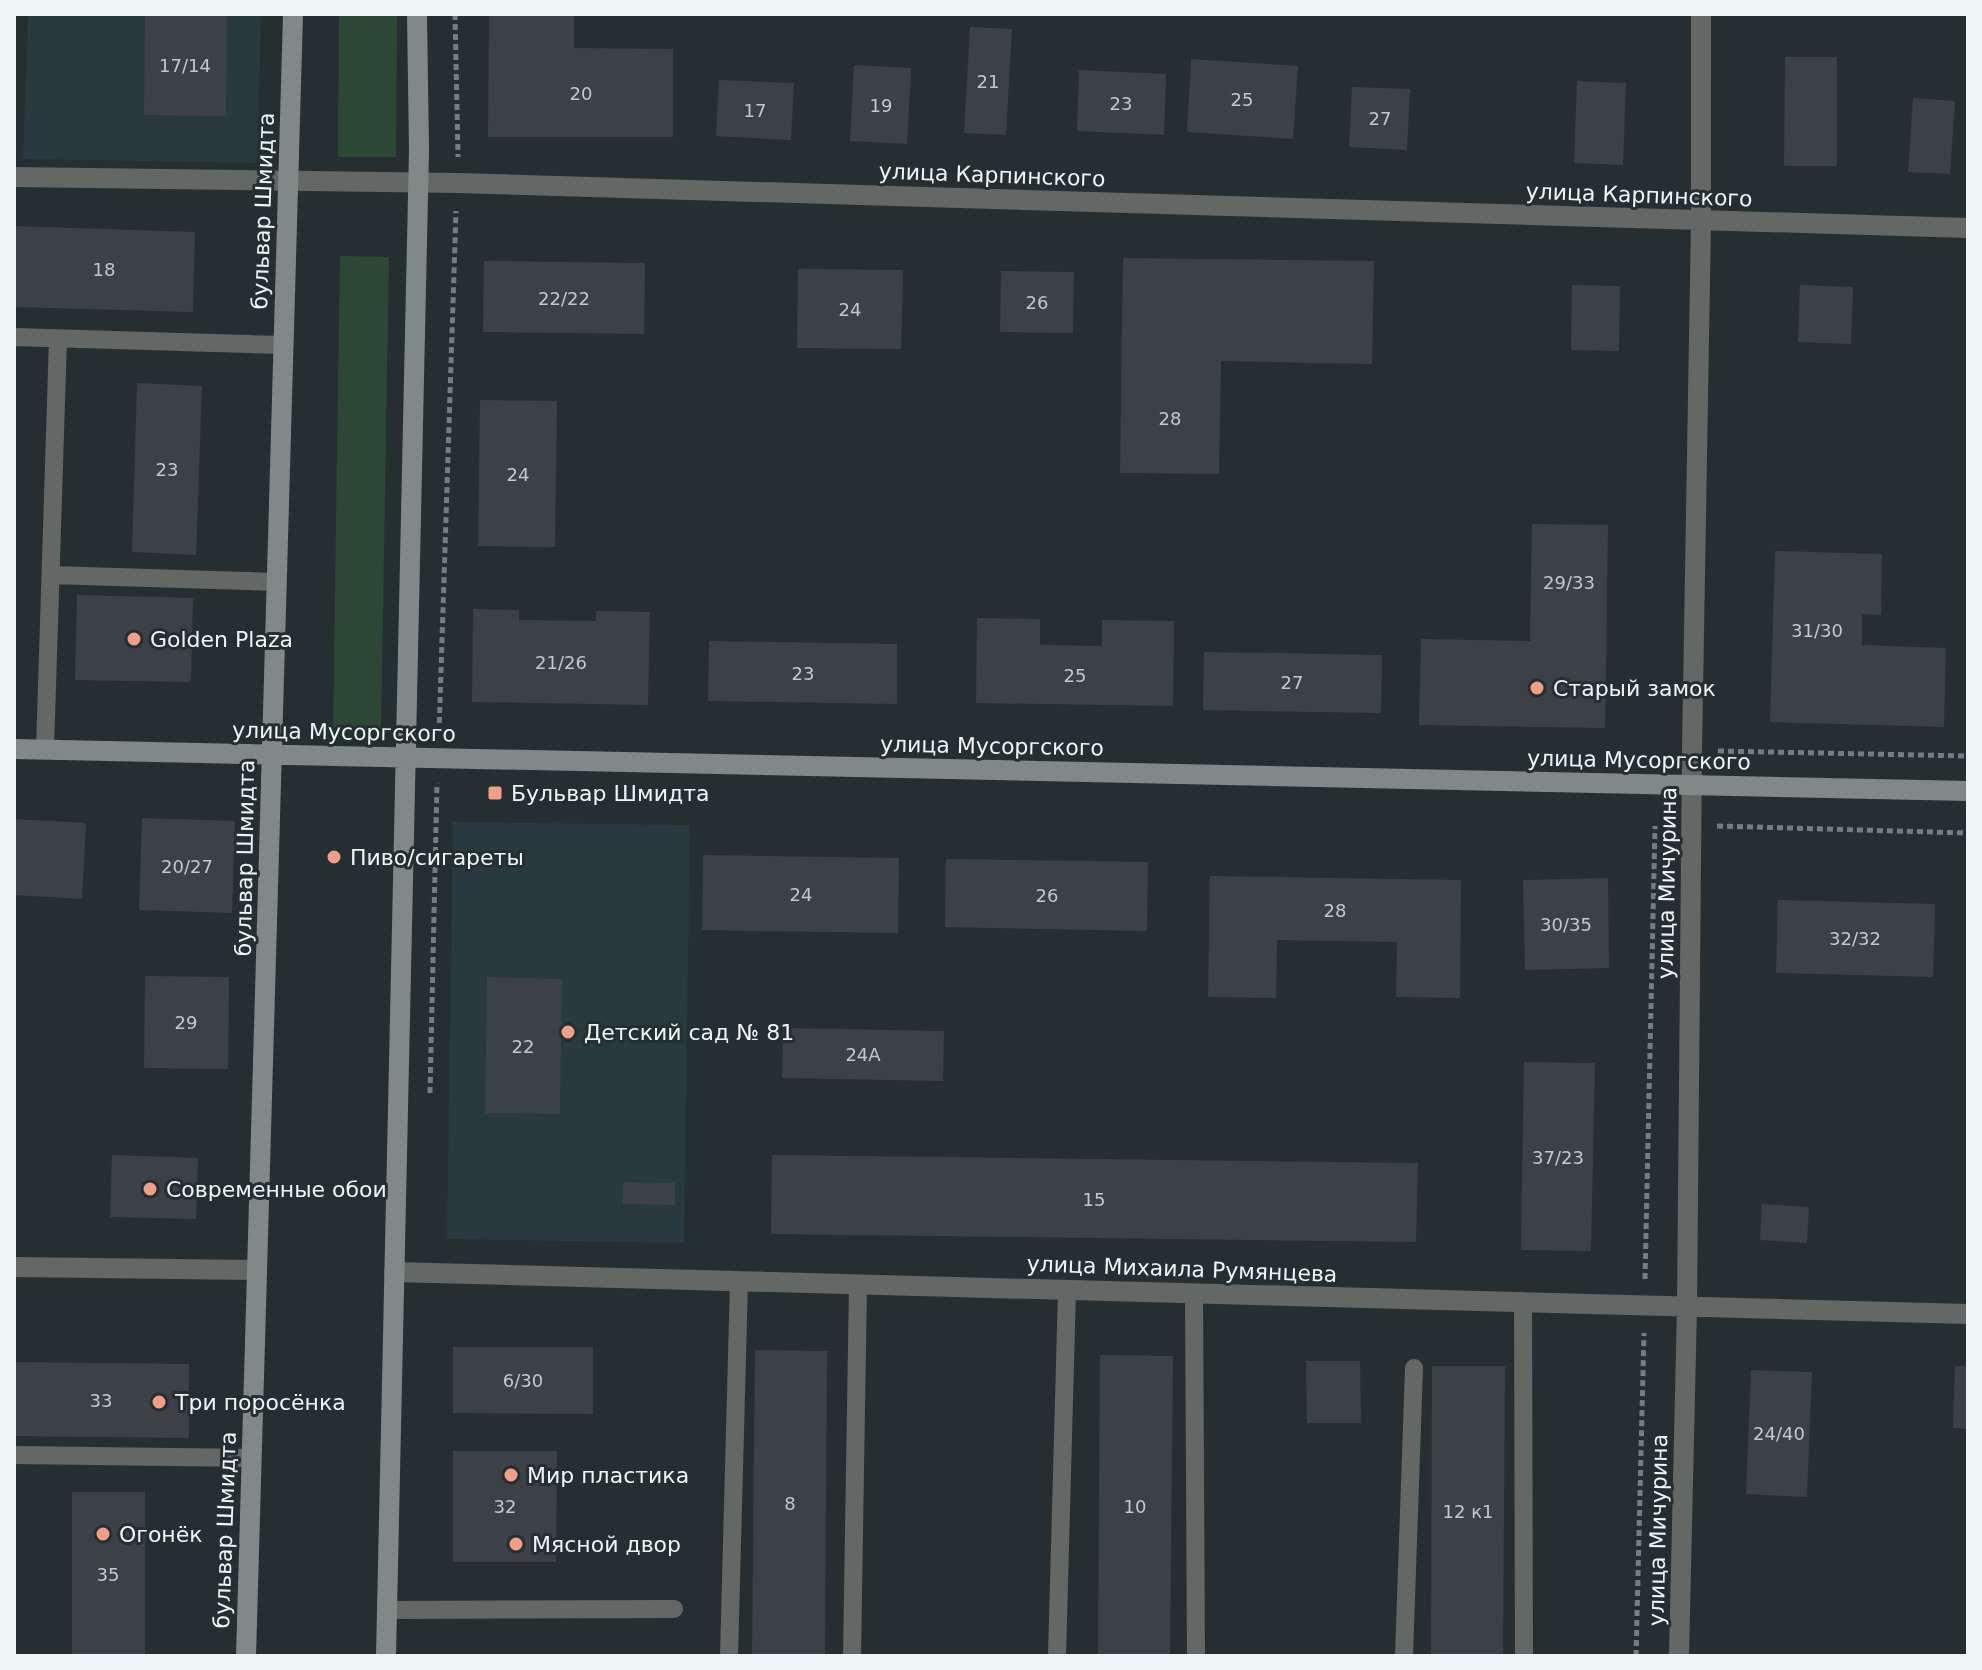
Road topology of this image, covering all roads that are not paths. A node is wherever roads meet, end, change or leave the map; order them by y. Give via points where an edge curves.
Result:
1 (293, 14) edge
2 (417, 14) edge
3 (1701, 14) edge
4 (14, 177) edge
5 (288, 181) junction
6 (418, 182) junction
7 (1701, 221) junction
8 (1968, 228) edge
9 (14, 337) edge
10 (58, 339) junction
11 (283, 345) junction
12 (51, 575) junction
13 (277, 582) junction
14 (14, 749) edge
15 (45, 749) junction
16 (272, 754) junction
17 (406, 757) junction
18 (1691, 785) junction
19 (1968, 791) edge
20 (14, 1267) edge
21 (257, 1270) junction
22 (394, 1272) junction
23 (739, 1281) junction
24 (858, 1285) junction
25 (1067, 1290) junction
26 (1194, 1294) junction
27 (1523, 1302) junction
28 (1687, 1307) junction
29 (1968, 1314) edge
30 (1414, 1368) dead end
31 (14, 1455) edge
32 (251, 1458) junction
33 (674, 1609) dead end
34 (387, 1610) junction
35 (246, 1656) edge
36 (386, 1656) edge
37 (729, 1656) edge
38 (852, 1656) edge
39 (1057, 1656) edge
40 (1196, 1656) edge
41 (1404, 1656) edge
42 (1524, 1656) edge
43 (1679, 1656) edge

1 - 5 street, бульвар Шмидта
2 - 6 street
3 - 7 street, улица Мичурина
4 - 5 street, улица Карпинского
5 - 6 street, улица Карпинского
5 - 11 street, бульвар Шмидта
6 - 7 street, улица Карпинского
6 - 17 street
7 - 8 street, улица Карпинского
7 - 18 street, улица Мичурина
9 - 10 lane
10 - 11 lane
10 - 12 lane
11 - 13 street, бульвар Шмидта
12 - 13 lane
12 - 15 lane
13 - 16 street, бульвар Шмидта
14 - 15 street, улица Мусоргского
15 - 16 street, улица Мусоргского
16 - 17 street, улица Мусоргского
16 - 21 street, бульвар Шмидта
17 - 18 street, улица Мусоргского
17 - 22 street
18 - 19 street, улица Мусоргского
18 - 28 street, улица Мичурина
20 - 21 street
21 - 32 street, бульвар Шмидта
22 - 23 street, улица Михаила Румянцева
22 - 34 street
23 - 24 street, улица Михаила Румянцева
23 - 37 lane
24 - 25 street, улица Михаила Румянцева
24 - 38 lane
25 - 26 street, улица Михаила Румянцева
25 - 39 lane
26 - 27 street, улица Михаила Румянцева
26 - 40 lane
27 - 28 street, улица Михаила Румянцева
27 - 42 lane
28 - 29 street, улица Михаила Румянцева
28 - 43 street, улица Мичурина
30 - 41 lane
31 - 32 lane
32 - 35 street, бульвар Шмидта
33 - 34 lane
34 - 36 street

